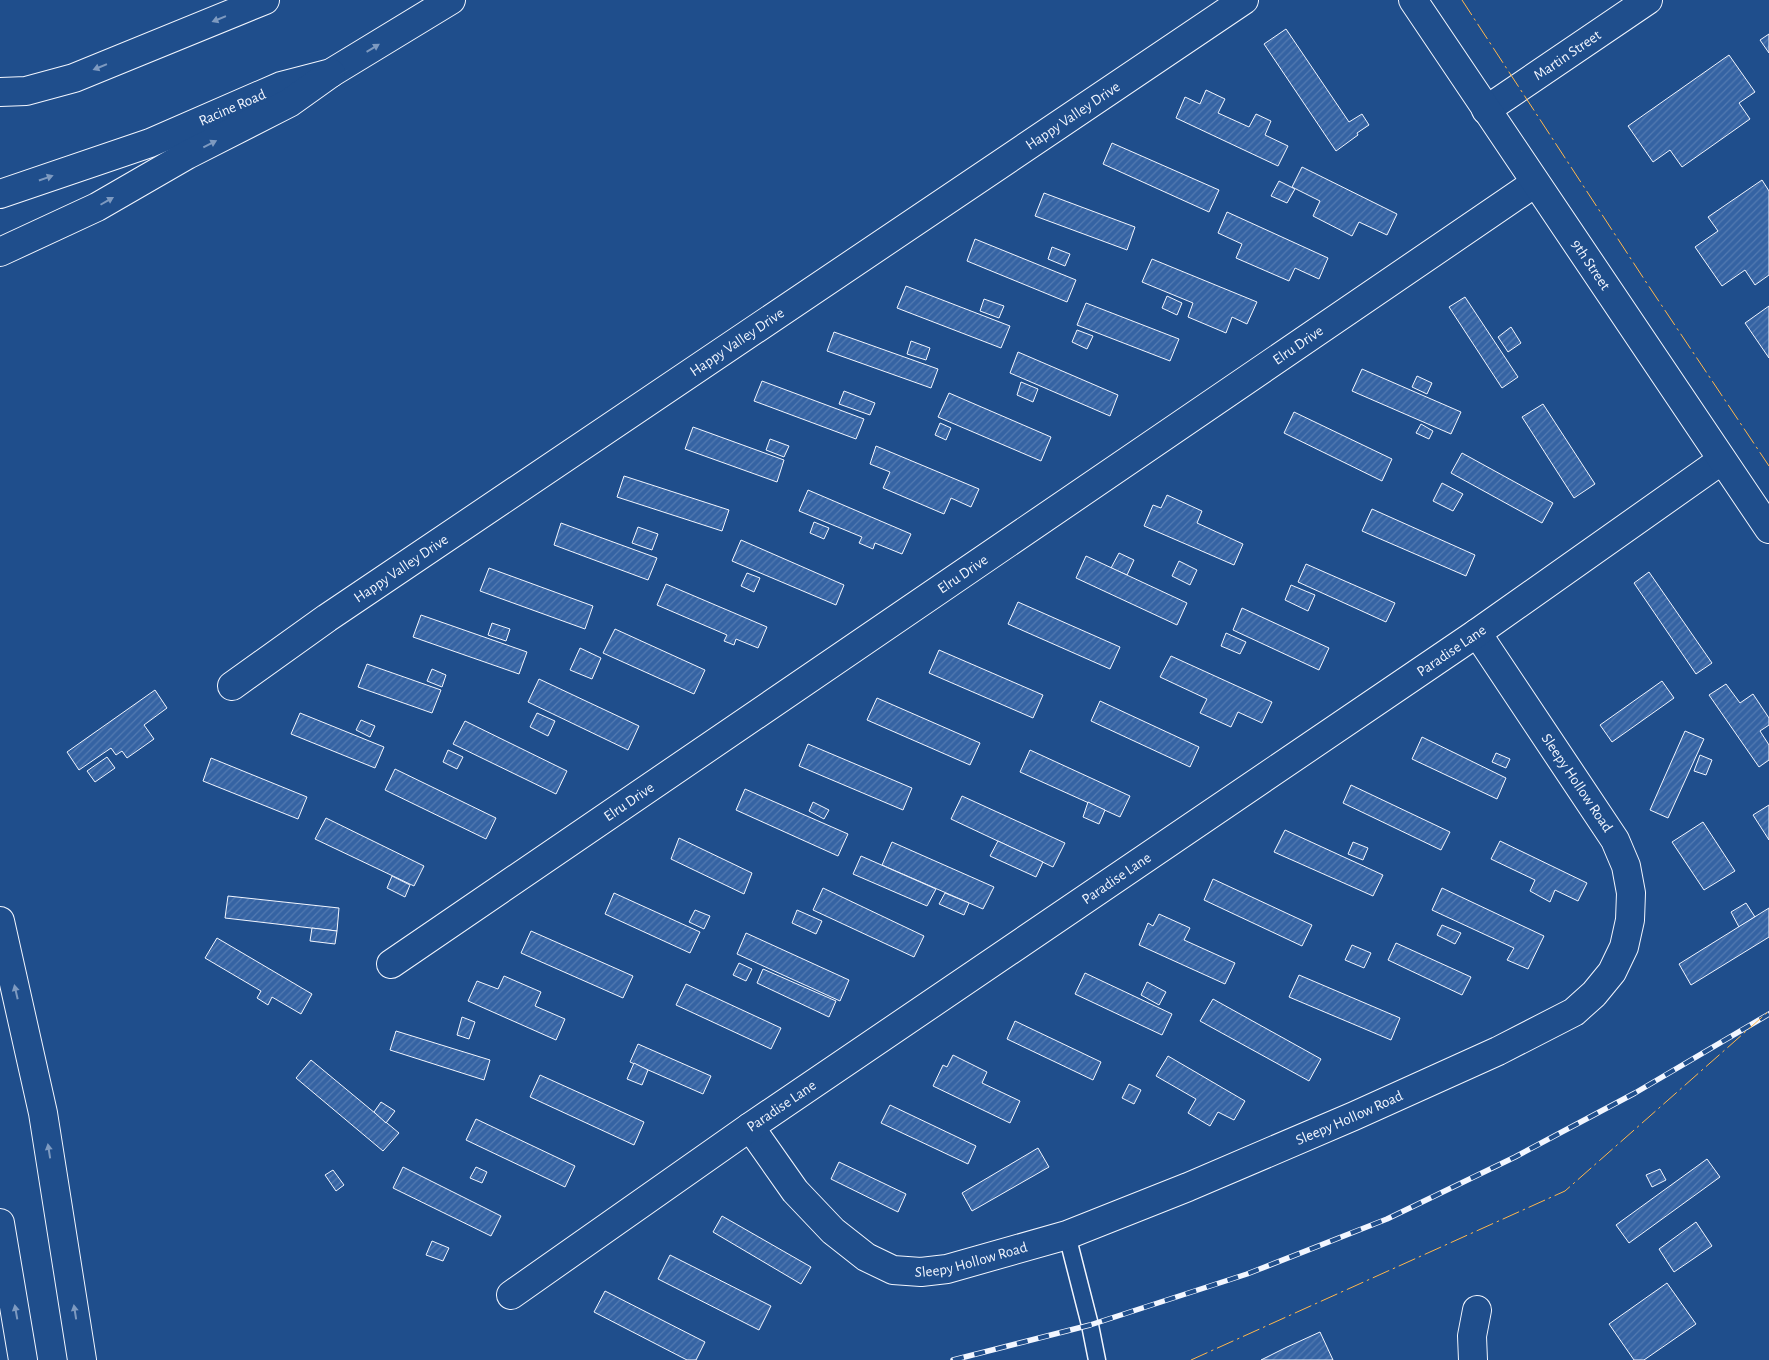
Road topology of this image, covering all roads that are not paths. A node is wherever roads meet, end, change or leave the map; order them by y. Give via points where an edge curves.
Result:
1 (262, 0) edge
2 (451, 0) edge
3 (1244, 0) edge
4 (1413, 0) edge
5 (1648, 0) edge
6 (331, 73) junction
7 (0, 92) edge
8 (1486, 110) junction
9 (1535, 183) junction
10 (0, 194) edge
11 (0, 252) edge
12 (1722, 460) junction
13 (1769, 529) edge
14 (1477, 633) junction
15 (232, 686) dead end
16 (0, 921) edge
17 (391, 964) dead end
18 (750, 1127) junction
19 (0, 1223) edge
20 (1067, 1235) junction
21 (511, 1296) dead end
22 (1477, 1310) dead end
23 (23, 1360) edge
24 (82, 1360) edge
25 (1097, 1360) edge
26 (1473, 1360) edge

1 -> 7 main road via 74,78 26,91
6 -> 2 main road, Racine Road
3 - 15 main road, Happy Valley Drive via 335,612
4 - 8 main road, 9th Street
5 - 8 main road, Martin Street
10 -> 6 main road, Racine Road via 150,142 281,86
11 -> 6 main road via 97,207 187,155 289,103
8 - 9 main road, 9th Street
9 - 12 main road, 9th Street
9 - 17 main road, Elru Drive
12 - 13 main road, 9th Street
12 - 14 main road, Paradise Lane
14 - 18 main road, Paradise Lane
14 - 20 main road, Sleepy Hollow Road via 1615,840 1626,866 1631,893 1630,920 1624,947 1612,972 1574,1012 1498,1050 1354,1116
24 -> 16 main road via 43,1113
18 - 20 main road, Sleepy Hollow Road via 795,1191 833,1232 866,1257 893,1270 921,1272 948,1269
18 - 21 main road, Paradise Lane
23 -> 19 main road
20 - 25 lane
22 - 26 main road via 1472,1336

